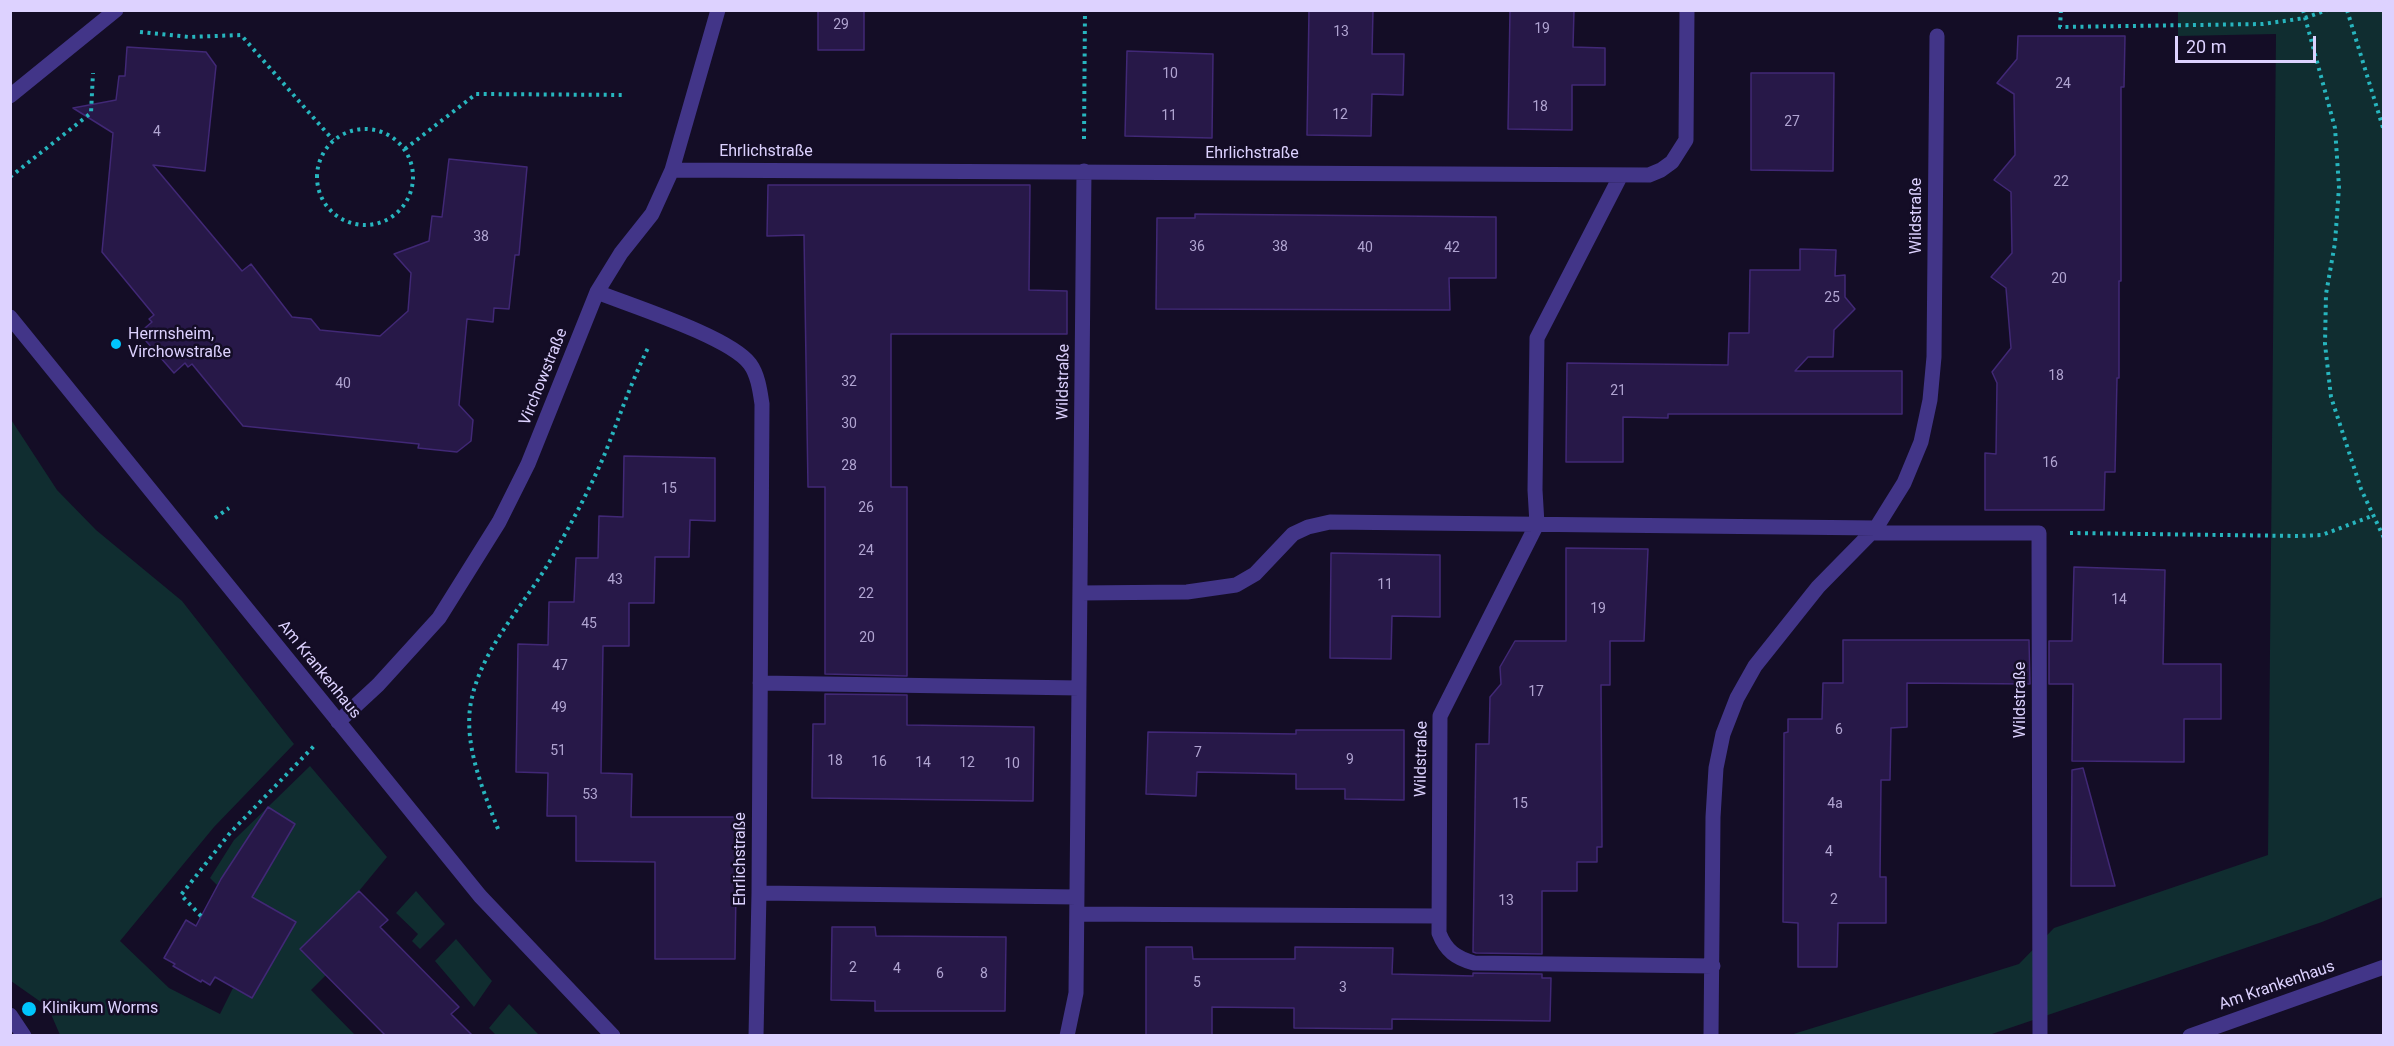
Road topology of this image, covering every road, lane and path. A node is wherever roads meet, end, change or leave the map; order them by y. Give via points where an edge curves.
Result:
1 (96, 10) edge
2 (116, 10) edge
3 (718, 10) edge
4 (1085, 10) edge
5 (1687, 10) edge
6 (2061, 10) edge
7 (2303, 10) edge
8 (2326, 10) edge
9 (2347, 10) edge
10 (2305, 18) junction
11 (95, 27) junction
12 (1936, 36) dead end
13 (626, 95) dead end
14 (10, 96) edge
15 (2384, 132) edge
16 (333, 140) junction
17 (405, 148) junction
18 (672, 170) junction
19 (1084, 171) junction
20 (1621, 175) junction
21 (10, 177) edge
22 (597, 292) junction
23 (10, 317) edge
24 (663, 318) junction
25 (2372, 516) junction
26 (1538, 524) junction
27 (1874, 531) junction
28 (2039, 533) junction
29 (2384, 538) edge
30 (1080, 593) junction
31 (760, 683) junction
32 (1078, 688) junction
33 (338, 722) junction
34 (498, 829) dead end
35 (759, 893) junction
36 (1077, 897) junction
37 (1077, 914) junction
38 (201, 916) dead end
39 (1439, 916) junction
40 (1713, 966) junction
41 (2381, 969) edge
42 (10, 1015) edge
43 (24, 1035) edge
44 (613, 1035) edge
45 (756, 1035) edge
46 (1067, 1035) edge
47 (1712, 1035) edge
48 (2040, 1035) edge
49 (2190, 1035) edge

1 - 11 street
2 - 11 street
3 - 18 street, Virchowstraße
4 - 19 path
5 - 20 street, Ehrlichstraße via 1686,140 1672,162 1661,170 1649,175
6 - 10 path via 2060,27 2263,24
7 - 10 path
8 - 10 path
9 - 15 path
10 - 25 path via 2334,128 2339,187 2326,294 2325,344 2331,397
11 - 14 street
11 - 16 path via 189,37 241,35
11 - 21 path via 91,113
12 - 27 street, Wildstraße via 1934,357 1930,400 1921,442 1904,483
13 - 17 path via 476,94
16 - 17 path via 347,131 364,128 381,130
16 - 17 path via 318,167 321,198 336,215 357,225 387,220 400,212 409,199 414,183 413,166
18 - 19 street, Ehrlichstraße
18 - 22 street, Virchowstraße via 652,214
19 - 20 street, Ehrlichstraße
19 - 30 street, Wildstraße
20 - 26 street via 1537,338
22 - 24 street, Ehrlichstraße
22 - 33 street, Virchowstraße via 528,464 499,522 439,618
23 - 33 street, Am Krankenhaus
24 - 31 street, Ehrlichstraße via 736,351 750,365 759,384
24 - 34 path via 630,385 605,452 555,553 480,669 469,730 480,783
25 - 28 path via 2310,536
25 - 29 path
26 - 27 street
26 - 30 street via 1330,522 1293,534 1255,574 1236,585 1187,592
26 - 39 street, Wildstraße via 1440,716
27 - 28 street
27 - 40 street, Wildstraße via 1818,587 1755,666 1723,734 1713,817
28 - 48 street, Wildstraße
30 - 32 street, Wildstraße
31 - 32 street
31 - 35 street, Ehrlichstraße
32 - 36 street, Wildstraße
33 - 38 path via 230,833 181,895
33 - 44 street, Am Krankenhaus via 480,896
35 - 36 street
35 - 45 street, Ehrlichstraße
36 - 37 street, Wildstraße
37 - 39 street
37 - 46 street, Wildstraße via 1076,993
39 - 40 street, Wildstraße via 1440,933 1451,954 1474,963
40 - 47 street, Wildstraße
41 - 49 street, Am Krankenhaus
42 - 43 street

